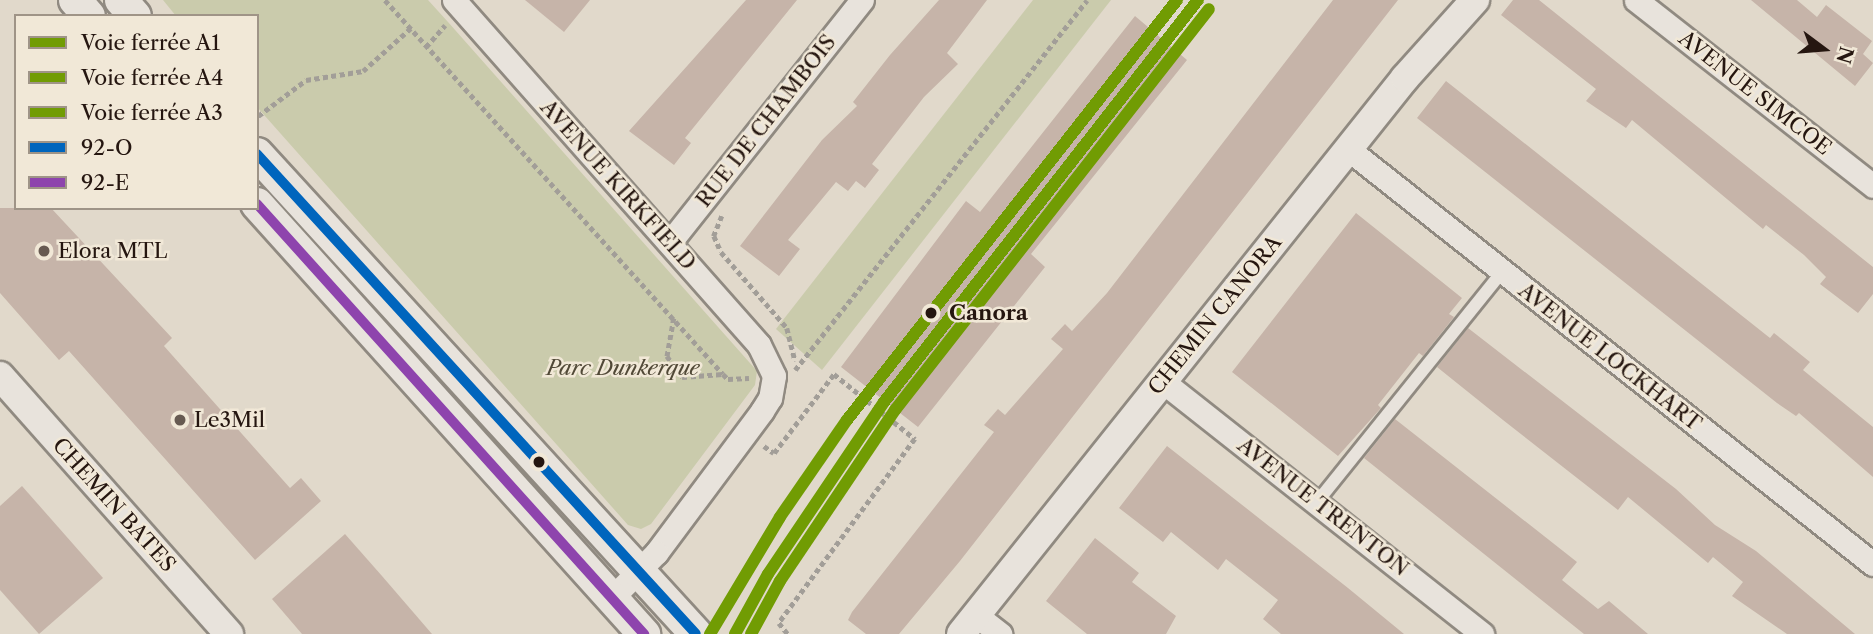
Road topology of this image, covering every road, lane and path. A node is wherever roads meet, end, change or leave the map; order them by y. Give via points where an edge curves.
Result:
1 (75, 0) edge
2 (121, 0) edge
3 (385, 0) edge
4 (862, 0) edge
5 (1087, 0) edge
6 (1475, 0) edge
7 (1636, 0) edge
8 (454, 6) edge
9 (87, 14) edge
10 (133, 14) edge
11 (411, 28) junction
12 (426, 47) junction
13 (259, 116) edge
14 (1348, 149) junction
15 (259, 156) edge
16 (1873, 187) edge
17 (731, 205) dead end
18 (259, 206) edge
19 (670, 242) junction
20 (1501, 273) junction
21 (674, 317) junction
22 (796, 370) junction
23 (723, 374) junction
24 (0, 376) edge
25 (775, 378) junction
26 (1162, 381) junction
27 (879, 398) dead end
28 (875, 405) junction
29 (768, 433) dead end
30 (761, 443) junction
31 (752, 454) dead end
32 (1317, 502) junction
33 (1873, 564) edge
34 (639, 571) junction
35 (612, 598) junction
36 (969, 625) edge
37 (229, 634) edge
38 (644, 634) edge
39 (696, 634) edge
40 (788, 634) edge
41 (1000, 634) edge
42 (1482, 634) edge

1 - 9 main road
2 - 10 main road
3 - 11 path
4 - 19 street, RUE DE CHAMBOIS
5 - 22 path
6 - 14 street, CHEMIN CANORA
7 - 16 street, AVENUE SIMCOE
8 - 12 path
8 - 19 street, AVENUE KIRKFIELD
11 - 12 path
11 - 13 path via 363,71 306,80
12 - 21 path
14 - 20 street, AVENUE LOCKHART
14 - 26 street, CHEMIN CANORA
15 - 34 main road
17 - 22 path via 714,236 721,252 787,328
18 - 35 main road
19 - 25 street, AVENUE KIRKFIELD via 760,345
20 - 32 lane
20 - 33 street, AVENUE LOCKHART
21 - 23 path
21 - 23 path via 667,356 681,377
22 - 25 path
22 - 25 path
23 - 25 path via 728,379
24 - 37 street, CHEMIN BATES
25 - 34 street via 762,411
26 - 32 street, AVENUE TRENTON
26 - 36 street, CHEMIN CANORA
27 - 28 path
28 - 30 path via 834,374 774,453
28 - 40 path via 915,439 779,622
29 - 30 path
30 - 31 path
32 - 42 street, AVENUE TRENTON
34 - 35 street
34 - 39 main road
35 - 38 main road
36 - 41 street

